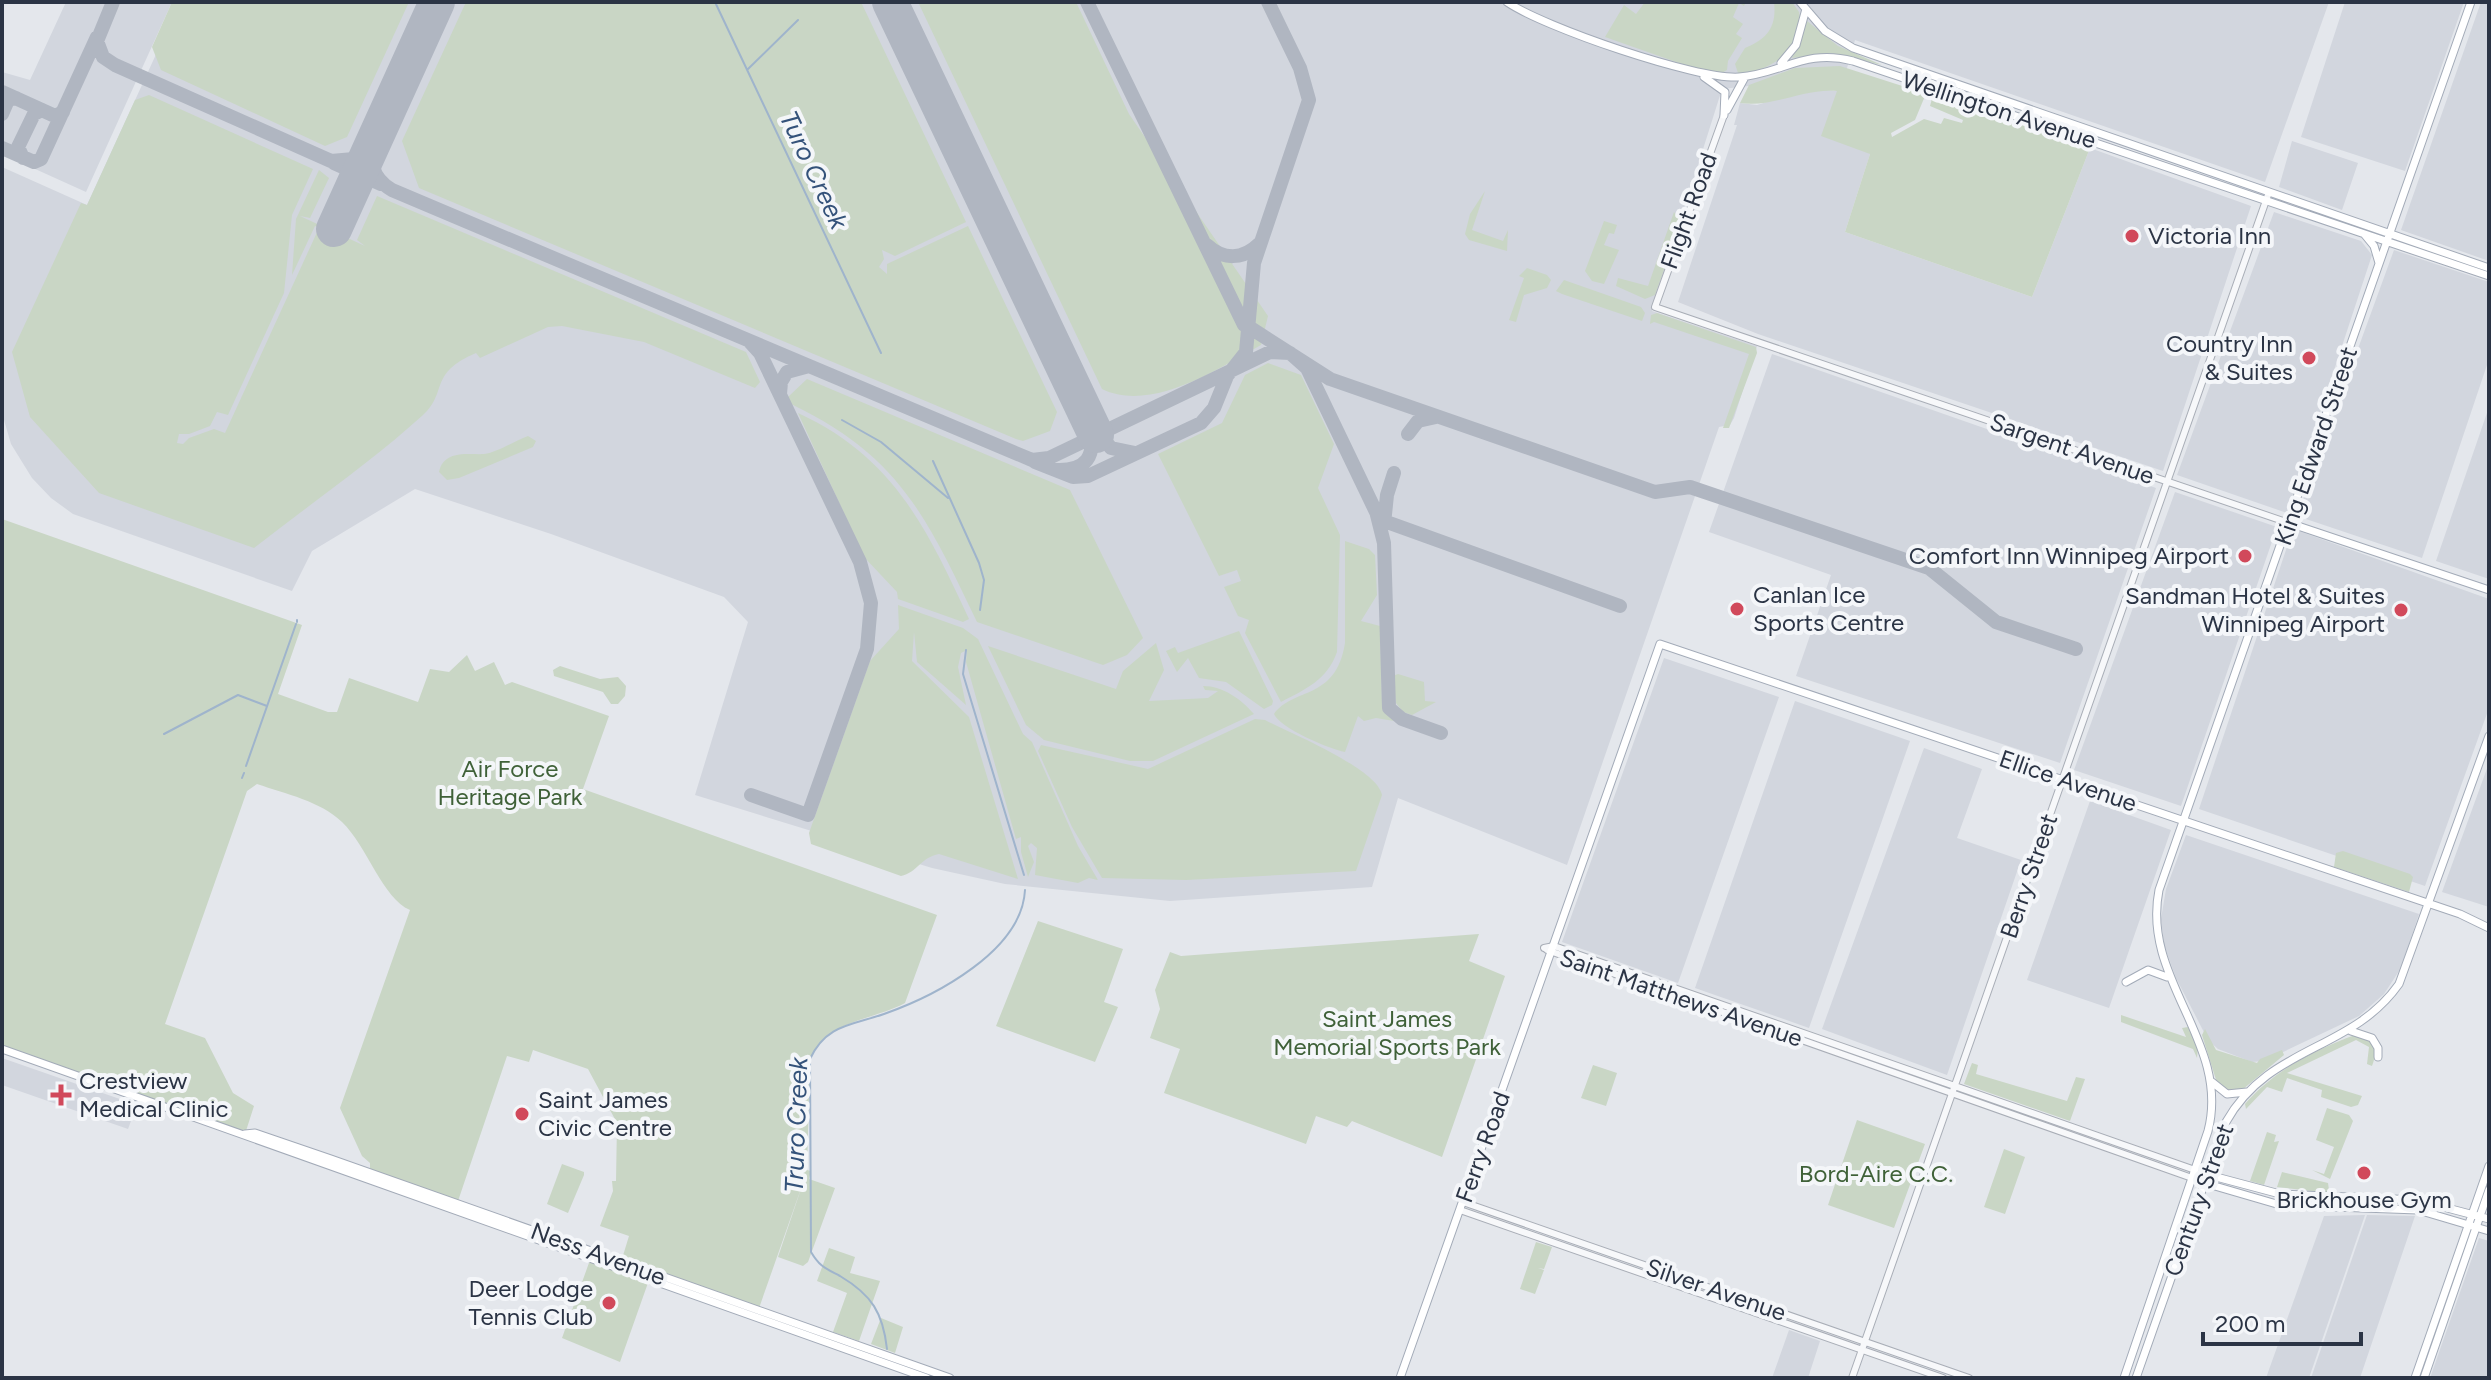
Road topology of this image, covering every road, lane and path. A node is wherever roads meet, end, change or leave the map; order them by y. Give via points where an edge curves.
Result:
1 (1507, 2) edge
2 (2471, 2) edge
3 (1803, 6) edge
4 (1776, 67) junction
5 (1698, 73) junction
6 (1745, 77) junction
7 (1724, 115) junction
8 (2101, 140) junction
9 (2267, 196) junction
10 (2360, 233) junction
11 (2389, 238) junction
12 (2440, 256) junction
13 (2379, 266) junction
14 (2489, 268) edge
15 (2489, 276) edge
16 (1655, 307) joint
17 (2167, 482) junction
18 (2289, 523) junction
19 (2489, 590) edge
20 (1660, 644) joint
21 (2489, 736) edge
22 (2063, 779) junction
23 (2183, 821) junction
24 (2430, 904) junction
25 (2475, 919) junction
26 (2489, 919) edge
27 (2489, 928) edge
28 (1553, 949) junction
29 (2169, 978) junction
30 (2126, 982) dead end
31 (2349, 1031) junction
32 (2, 1049) edge
33 (2378, 1057) dead end
34 (2211, 1080) junction
35 (1954, 1090) junction
36 (2247, 1092) junction
37 (245, 1134) junction
38 (2489, 1166) edge
39 (2194, 1174) junction
40 (2205, 1178) junction
41 (2489, 1190) edge
42 (1462, 1206) junction
43 (2476, 1215) junction
44 (2489, 1219) edge
45 (2473, 1225) junction
46 (2489, 1231) edge
47 (1865, 1342) junction
48 (1862, 1350) junction
49 (927, 1378) edge
50 (950, 1378) edge
51 (1400, 1378) edge
52 (1852, 1378) edge
53 (1943, 1378) edge
54 (1969, 1378) edge
55 (2124, 1378) edge
56 (2136, 1378) edge
57 (2415, 1378) edge
58 (2424, 1378) edge

1 - 5 main road, Wellington Avenue via 1548,25
2 - 11 main road, King Edward Street
3 - 4 main road via 1796,45
3 - 8 main road, Wellington Avenue via 1825,31 1853,48
4 - 6 main road, Wellington Avenue
4 - 8 main road, Wellington Avenue via 1811,57 1846,59
5 - 6 main road, Wellington Avenue
5 - 7 main road via 1725,92
6 - 7 main road
7 - 16 street, Flight Road
8 - 9 main road, Wellington Avenue
9 - 10 main road, Wellington Avenue
9 - 11 main road, Wellington Avenue
9 - 17 street, Berry Street
10 - 11 main road, Wellington Avenue
10 - 13 main road via 2374,246
11 - 12 main road, Wellington Avenue
11 - 13 main road, King Edward Street
12 - 14 main road, Wellington Avenue
12 - 15 main road, Wellington Avenue
13 - 18 main road, King Edward Street
16 - 17 street, Sargent Avenue
17 - 18 street, Sargent Avenue
17 - 22 street, Berry Street
18 - 19 main road, Sargent Avenue
18 - 23 main road, King Edward Street
20 - 22 main road, Ellice Avenue
20 - 28 main road, Ferry Road
21 - 24 main road, Century Street
22 - 23 main road, Ellice Avenue
22 - 35 street, Berry Street
23 - 24 main road, Ellice Avenue
23 - 29 main road, King Edward Street via 2159,890 2157,935
24 - 25 main road, Ellice Avenue
24 - 31 main road, Century Street via 2399,984
25 - 26 main road, Ellice Avenue
25 - 27 main road, Ellice Avenue
28 - 35 street, Saint Matthews Avenue
28 - 42 main road, Ferry Road
29 - 30 main road via 2148,970
29 - 34 main road, Century Street via 2194,1027
31 - 33 main road via 2372,1038
31 - 36 main road, Century Street via 2276,1067
32 - 37 main road, Ness Avenue
34 - 36 main road via 2227,1094
34 - 39 main road, Century Street via 2211,1122
35 - 39 street, Saint Matthews Avenue
35 - 47 street, Berry Street
36 - 40 main road, Century Street via 2223,1129
37 - 49 main road, Ness Avenue
37 - 50 main road, Ness Avenue via 315,1153
38 - 43 main road
39 - 40 main road, Saint Matthews Avenue
39 - 55 main road, Century Street
40 - 43 main road, Saint Matthews Avenue via 2280,1194 2417,1200
40 - 45 main road, Saint Matthews Avenue via 2280,1205 2418,1210
40 - 56 main road, Century Street
41 - 43 main road
42 - 47 street, Silver Avenue
42 - 48 street, Silver Avenue
42 - 51 main road, Ferry Road
43 - 44 main road, Saint Matthews Avenue
43 - 45 main road
45 - 46 main road, Saint Matthews Avenue
45 - 57 main road
45 - 58 main road
47 - 48 street, Berry Street
47 - 54 street, Silver Avenue
48 - 52 street, Berry Street
48 - 53 street, Silver Avenue

